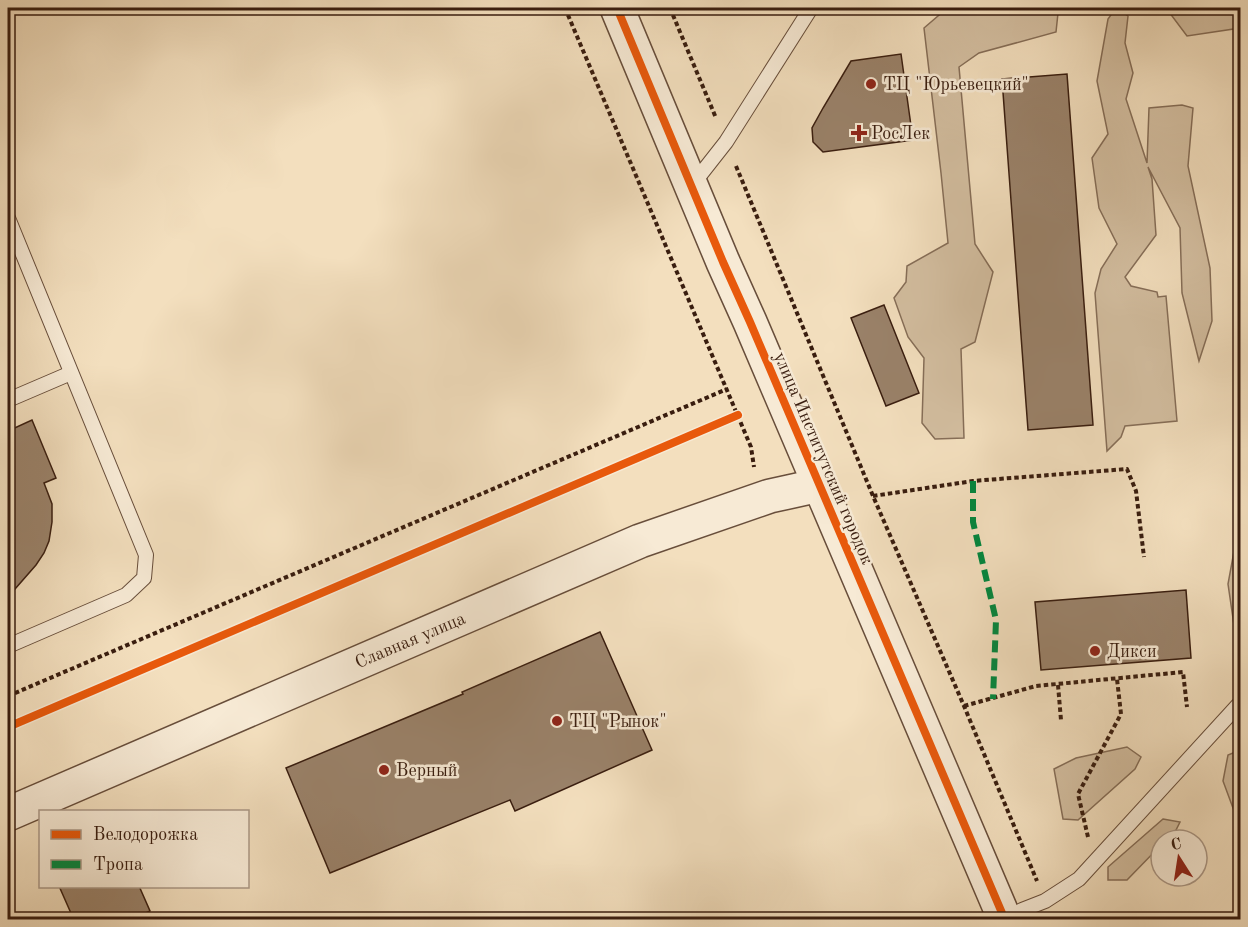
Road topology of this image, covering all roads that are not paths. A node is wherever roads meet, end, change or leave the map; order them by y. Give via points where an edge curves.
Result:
1 (617, 8) edge
2 (811, 8) edge
3 (692, 186) junction
4 (8, 219) edge
5 (71, 373) junction
6 (8, 400) edge
7 (820, 486) junction
8 (8, 646) edge
9 (1240, 703) edge
10 (8, 814) edge
11 (1005, 919) edge

1 - 3 street, улица Институтский городок
2 - 3 lane via 726,142
3 - 7 street, улица Институтский городок
4 - 5 lane
5 - 6 lane
5 - 8 lane via 146,555 144,578 126,595
7 - 10 street, Славная улица via 770,496 640,541
7 - 11 street, улица Институтский городок
9 - 11 lane via 1078,879 1045,901

